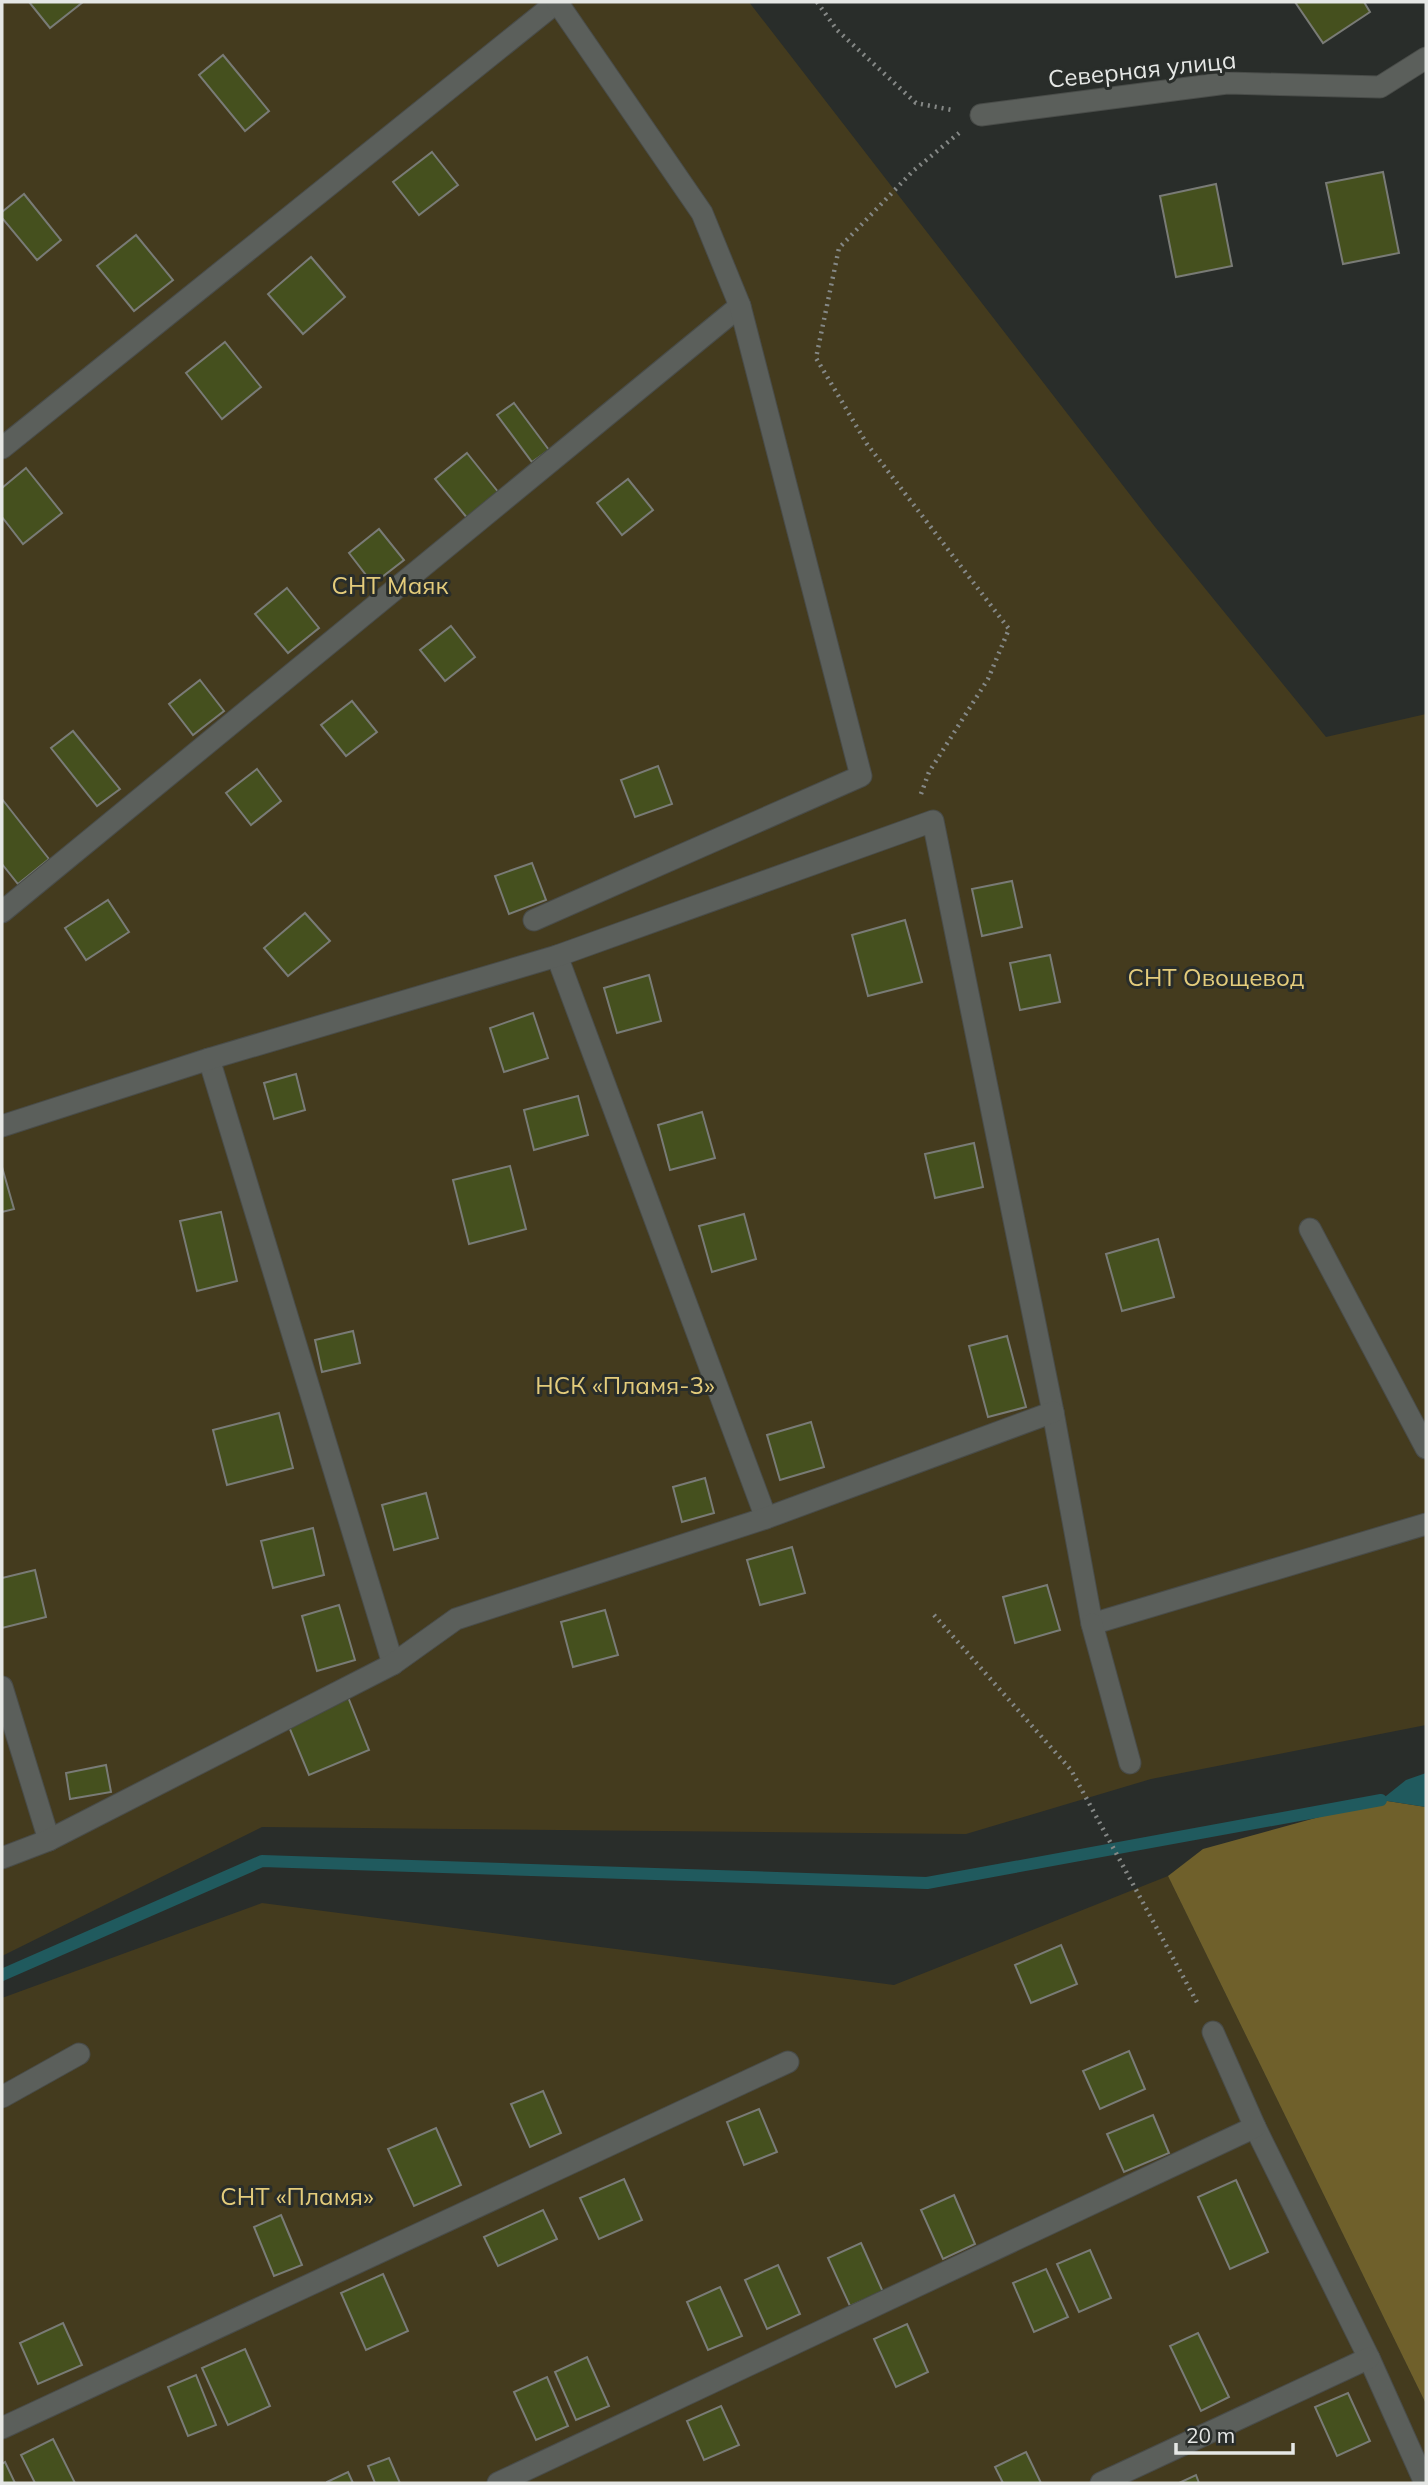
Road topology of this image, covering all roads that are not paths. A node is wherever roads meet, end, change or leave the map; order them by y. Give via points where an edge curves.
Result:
1 (557, 2) edge
2 (1426, 58) edge
3 (981, 114) road end
4 (740, 306) junction
5 (2, 448) edge
6 (2, 912) edge
7 (534, 920) dead end
8 (557, 956) junction
9 (209, 1059) junction
10 (2, 1126) edge
11 (1310, 1229) dead end
12 (1053, 1412) junction
13 (1426, 1448) edge
14 (766, 1518) junction
15 (1426, 1524) edge
16 (1092, 1624) junction
17 (393, 1664) junction
18 (2, 1687) edge
19 (1130, 1763) dead end
20 (49, 1840) junction
21 (2, 1858) edge
22 (1213, 2032) road end
23 (79, 2054) dead end
24 (788, 2062) dead end
25 (2, 2097) edge
26 (1255, 2127) junction
27 (1368, 2358) junction
28 (2, 2428) edge
29 (498, 2483) edge
30 (1101, 2483) edge
31 (1425, 2483) edge

1 - 4 street via 702,213
1 - 5 street
2 - 3 street, Северная улица via 1380,87 1227,83
4 - 6 street
4 - 7 street via 861,776
8 - 9 street
8 - 12 street via 933,821
8 - 14 street
9 - 10 street
9 - 17 street
11 - 13 street
12 - 14 street
12 - 16 street
14 - 17 street via 456,1619
15 - 16 street
16 - 19 street
17 - 20 street
18 - 20 street
20 - 21 street
22 - 26 street
23 - 25 street
24 - 28 street
26 - 27 street
26 - 29 street
27 - 30 street
27 - 31 street

